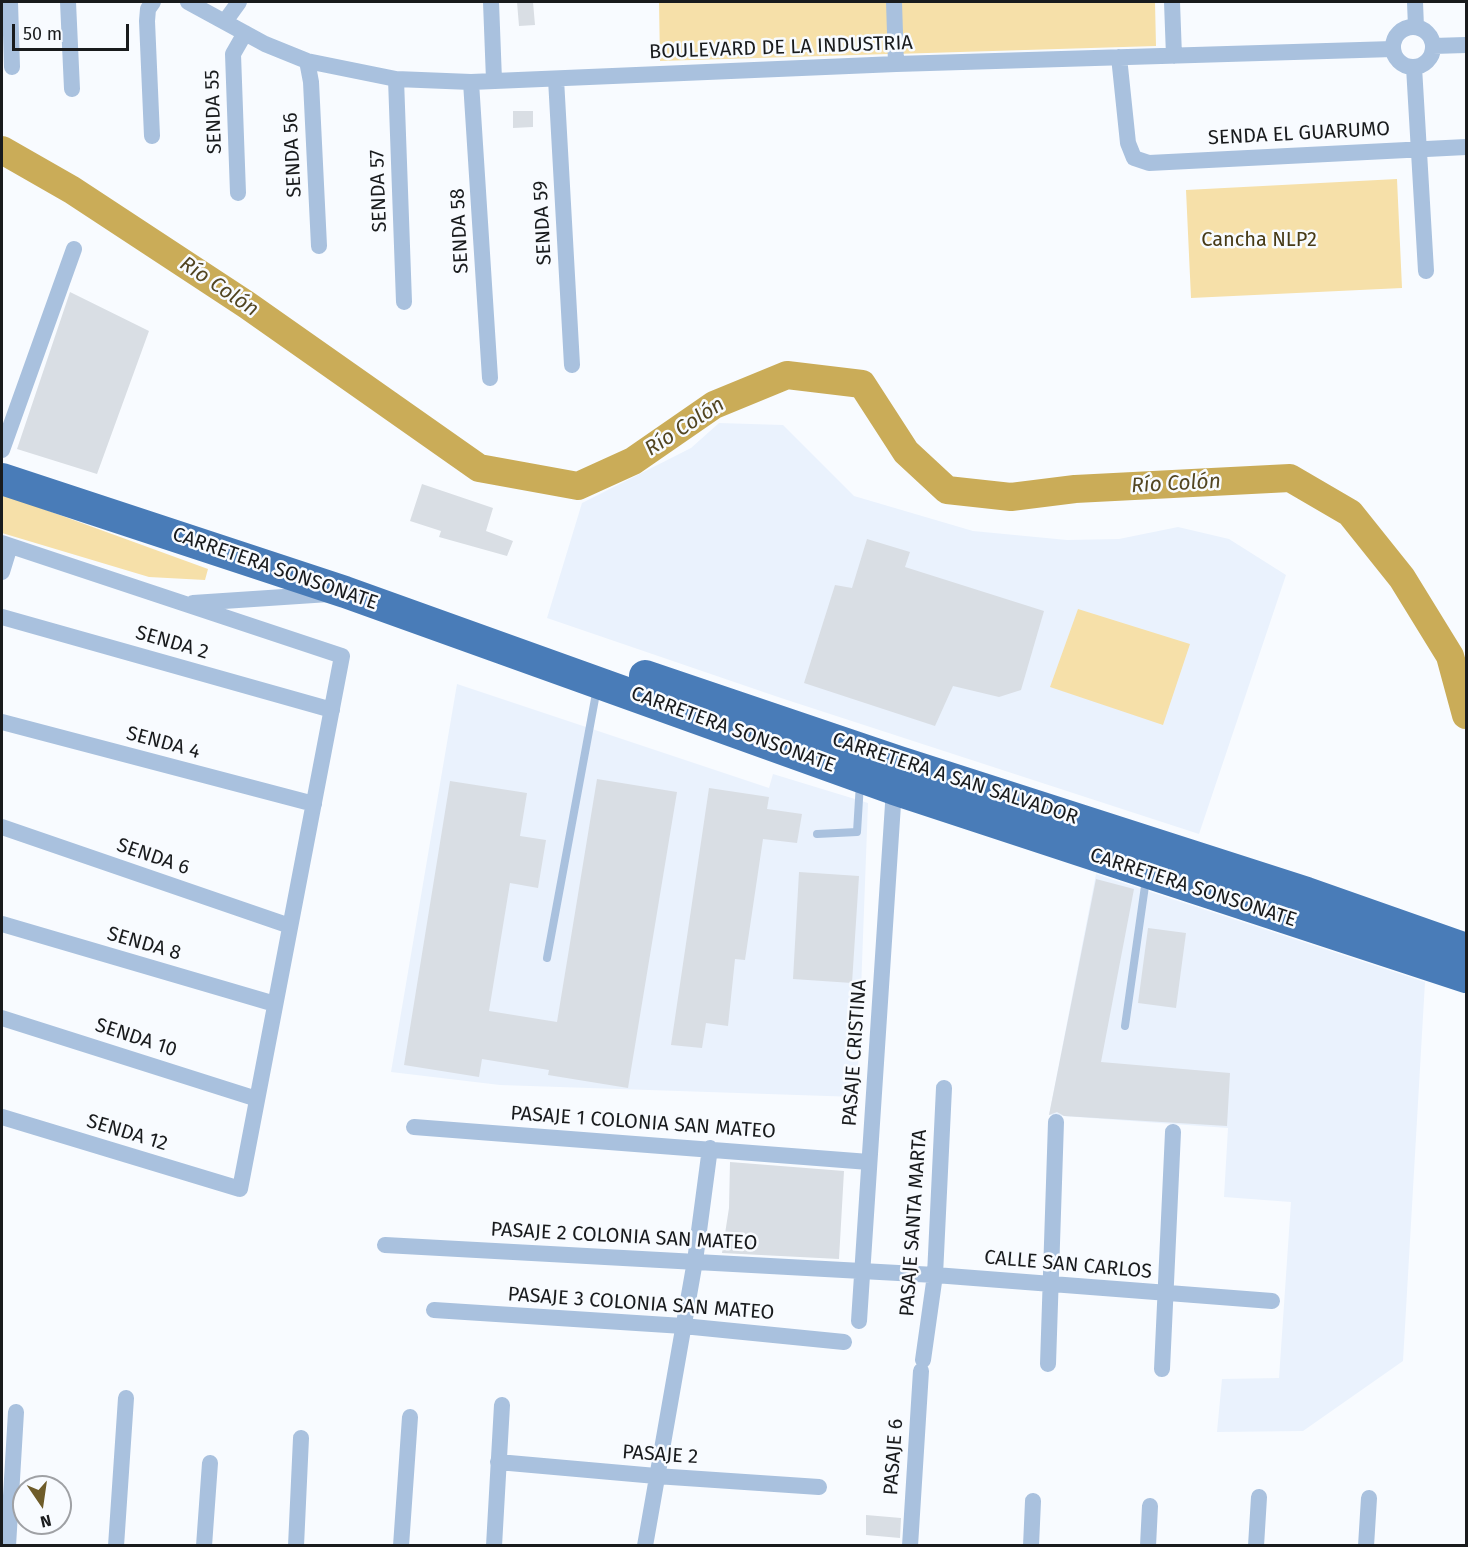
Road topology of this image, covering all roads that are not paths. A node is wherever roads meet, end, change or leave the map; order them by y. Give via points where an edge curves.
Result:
1 (10, 2) edge
2 (68, 2) edge
3 (153, 2) edge
4 (188, 2) edge
5 (239, 2) edge
6 (491, 2) edge
7 (894, 2) edge
8 (1172, 2) edge
9 (1415, 2) edge
10 (226, 20) junction
11 (1416, 27) junction
12 (245, 33) junction
13 (1467, 45) edge
14 (1433, 46) junction
15 (1393, 49) junction
16 (1174, 56) junction
17 (1119, 57) junction
18 (307, 61) junction
19 (896, 64) junction
20 (12, 67) dead end
21 (1414, 67) junction
22 (396, 79) junction
23 (556, 79) junction
24 (494, 80) junction
25 (471, 82) junction
26 (72, 89) dead end
27 (152, 136) dead end
28 (1467, 147) edge
29 (1419, 148) junction
30 (238, 193) dead end
31 (319, 246) dead end
32 (74, 249) dead end
33 (1426, 271) dead end
34 (404, 302) dead end
35 (572, 365) dead end
36 (490, 378) dead end
37 (2, 450) edge
38 (2, 457) edge
39 (2, 479) edge
40 (6, 544) edge
41 (2, 572) edge
42 (345, 592) junction
43 (180, 603) junction
44 (2, 617) edge
45 (598, 682) junction
46 (332, 710) junction
47 (2, 722) edge
48 (860, 776) junction
49 (894, 789) junction
50 (314, 804) junction
51 (2, 827) edge
52 (817, 834) dead end
53 (1147, 873) junction
54 (2, 924) edge
55 (290, 926) junction
56 (1467, 949) edge
57 (547, 958) dead end
58 (1467, 977) edge
59 (275, 1004) junction
60 (2, 1018) edge
61 (1125, 1026) dead end
62 (944, 1088) dead end
63 (257, 1099) junction
64 (2, 1117) edge
65 (1056, 1122) dead end
66 (414, 1127) dead end
67 (1173, 1132) dead end
68 (710, 1148) junction
69 (869, 1162) junction
70 (385, 1245) dead end
71 (695, 1261) junction
72 (861, 1272) junction
73 (935, 1275) junction
74 (1050, 1285) junction
75 (1165, 1294) junction
76 (1272, 1301) dead end
77 (434, 1310) dead end
78 (859, 1320) dead end
79 (684, 1326) junction
80 (844, 1342) dead end
81 (1048, 1364) dead end
82 (922, 1365) joint
83 (1162, 1369) dead end
84 (126, 1398) dead end
85 (502, 1405) dead end
86 (16, 1412) dead end
87 (410, 1417) dead end
88 (301, 1438) dead end
89 (498, 1462) junction
90 (210, 1463) dead end
91 (656, 1476) junction
92 (819, 1486) dead end
93 (1259, 1497) dead end
94 (1369, 1498) dead end
95 (1033, 1501) dead end
96 (1150, 1506) dead end
97 (8, 1545) edge
98 (116, 1545) edge
99 (204, 1545) edge
100 (296, 1545) edge
101 (401, 1545) edge
102 (494, 1545) edge
103 (645, 1545) edge
104 (910, 1545) edge
105 (1031, 1545) edge
106 (1148, 1545) edge
107 (1257, 1545) edge
108 (1366, 1545) edge

1 - 20 street
2 - 26 street
3 - 27 street via 147,21
4 - 10 street, BOULEVARD DE LA INDUSTRIA
5 - 10 street
6 - 24 street
7 - 19 street
8 - 16 street
9 - 11 street
10 - 12 street, BOULEVARD DE LA INDUSTRIA
11 - 14 street via 1426,31
11 - 15 street via 1399,33
12 - 18 street, BOULEVARD DE LA INDUSTRIA
12 - 30 street, SENDA 55 via 233,54
13 - 14 street
14 - 21 street via 1428,60
15 - 16 street, BOULEVARD DE LA INDUSTRIA
15 - 21 street via 1403,64
16 - 17 street, BOULEVARD DE LA INDUSTRIA
17 - 19 street, BOULEVARD DE LA INDUSTRIA
17 - 29 street, SENDA EL GUARUMO via 1128,143 1134,158 1149,163
18 - 22 street, BOULEVARD DE LA INDUSTRIA
18 - 31 street, SENDA 56
19 - 23 street, BOULEVARD DE LA INDUSTRIA
21 - 29 street
22 - 25 street, BOULEVARD DE LA INDUSTRIA
22 - 34 street, SENDA 57
23 - 24 street, BOULEVARD DE LA INDUSTRIA
23 - 35 street, SENDA 59
24 - 25 street, BOULEVARD DE LA INDUSTRIA
25 - 36 street, SENDA 58
28 - 29 street, SENDA EL GUARUMO
29 - 33 street
32 - 37 street
38 - 56 highway, CARRETERA A SAN SALVADOR via 888,759 1307,892
39 - 42 highway, CARRETERA SONSONATE
40 - 41 street
40 - 43 street
42 - 43 street
42 - 45 highway, CARRETERA SONSONATE
43 - 46 street via 342,656
44 - 46 street, SENDA 2
45 - 48 highway, CARRETERA SONSONATE
45 - 57 lane
46 - 50 street
47 - 50 street, SENDA 4
48 - 49 highway, CARRETERA SONSONATE
48 - 52 lane via 857,832
49 - 53 highway, CARRETERA SONSONATE
49 - 69 street, PASAJE CRISTINA
50 - 55 street
51 - 55 street, SENDA 6
53 - 58 highway, CARRETERA SONSONATE
53 - 61 lane
54 - 59 street, SENDA 8
55 - 59 street
59 - 63 street
60 - 63 street, SENDA 10
62 - 73 street, PASAJE SANTA MARTA
63 - 64 street, SENDA 12 via 240,1189
65 - 74 street
66 - 68 street, PASAJE 1 COLONIA SAN MATEO
67 - 75 street
68 - 69 street, PASAJE 1 COLONIA SAN MATEO
68 - 71 street
69 - 72 street, PASAJE CRISTINA
70 - 71 street, PASAJE 2 COLONIA SAN MATEO
71 - 72 street, PASAJE 2 COLONIA SAN MATEO
71 - 79 street
72 - 73 street, CALLE SAN CARLOS
72 - 78 street, PASAJE CRISTINA
73 - 74 street, CALLE SAN CARLOS
73 - 82 street, PASAJE SANTA MARTA
74 - 75 street, CALLE SAN CARLOS
74 - 81 street
75 - 76 street, CALLE SAN CARLOS
75 - 83 street
77 - 79 street, PASAJE 3 COLONIA SAN MATEO
79 - 80 street, PASAJE 3 COLONIA SAN MATEO
79 - 91 street
82 - 104 street, PASAJE 6
84 - 98 street
85 - 89 street
86 - 97 street
87 - 101 street
88 - 100 street
89 - 91 street, PASAJE 2
89 - 102 street
90 - 99 street
91 - 92 street, PASAJE 2
91 - 103 street
93 - 107 street
94 - 108 street
95 - 105 street
96 - 106 street

